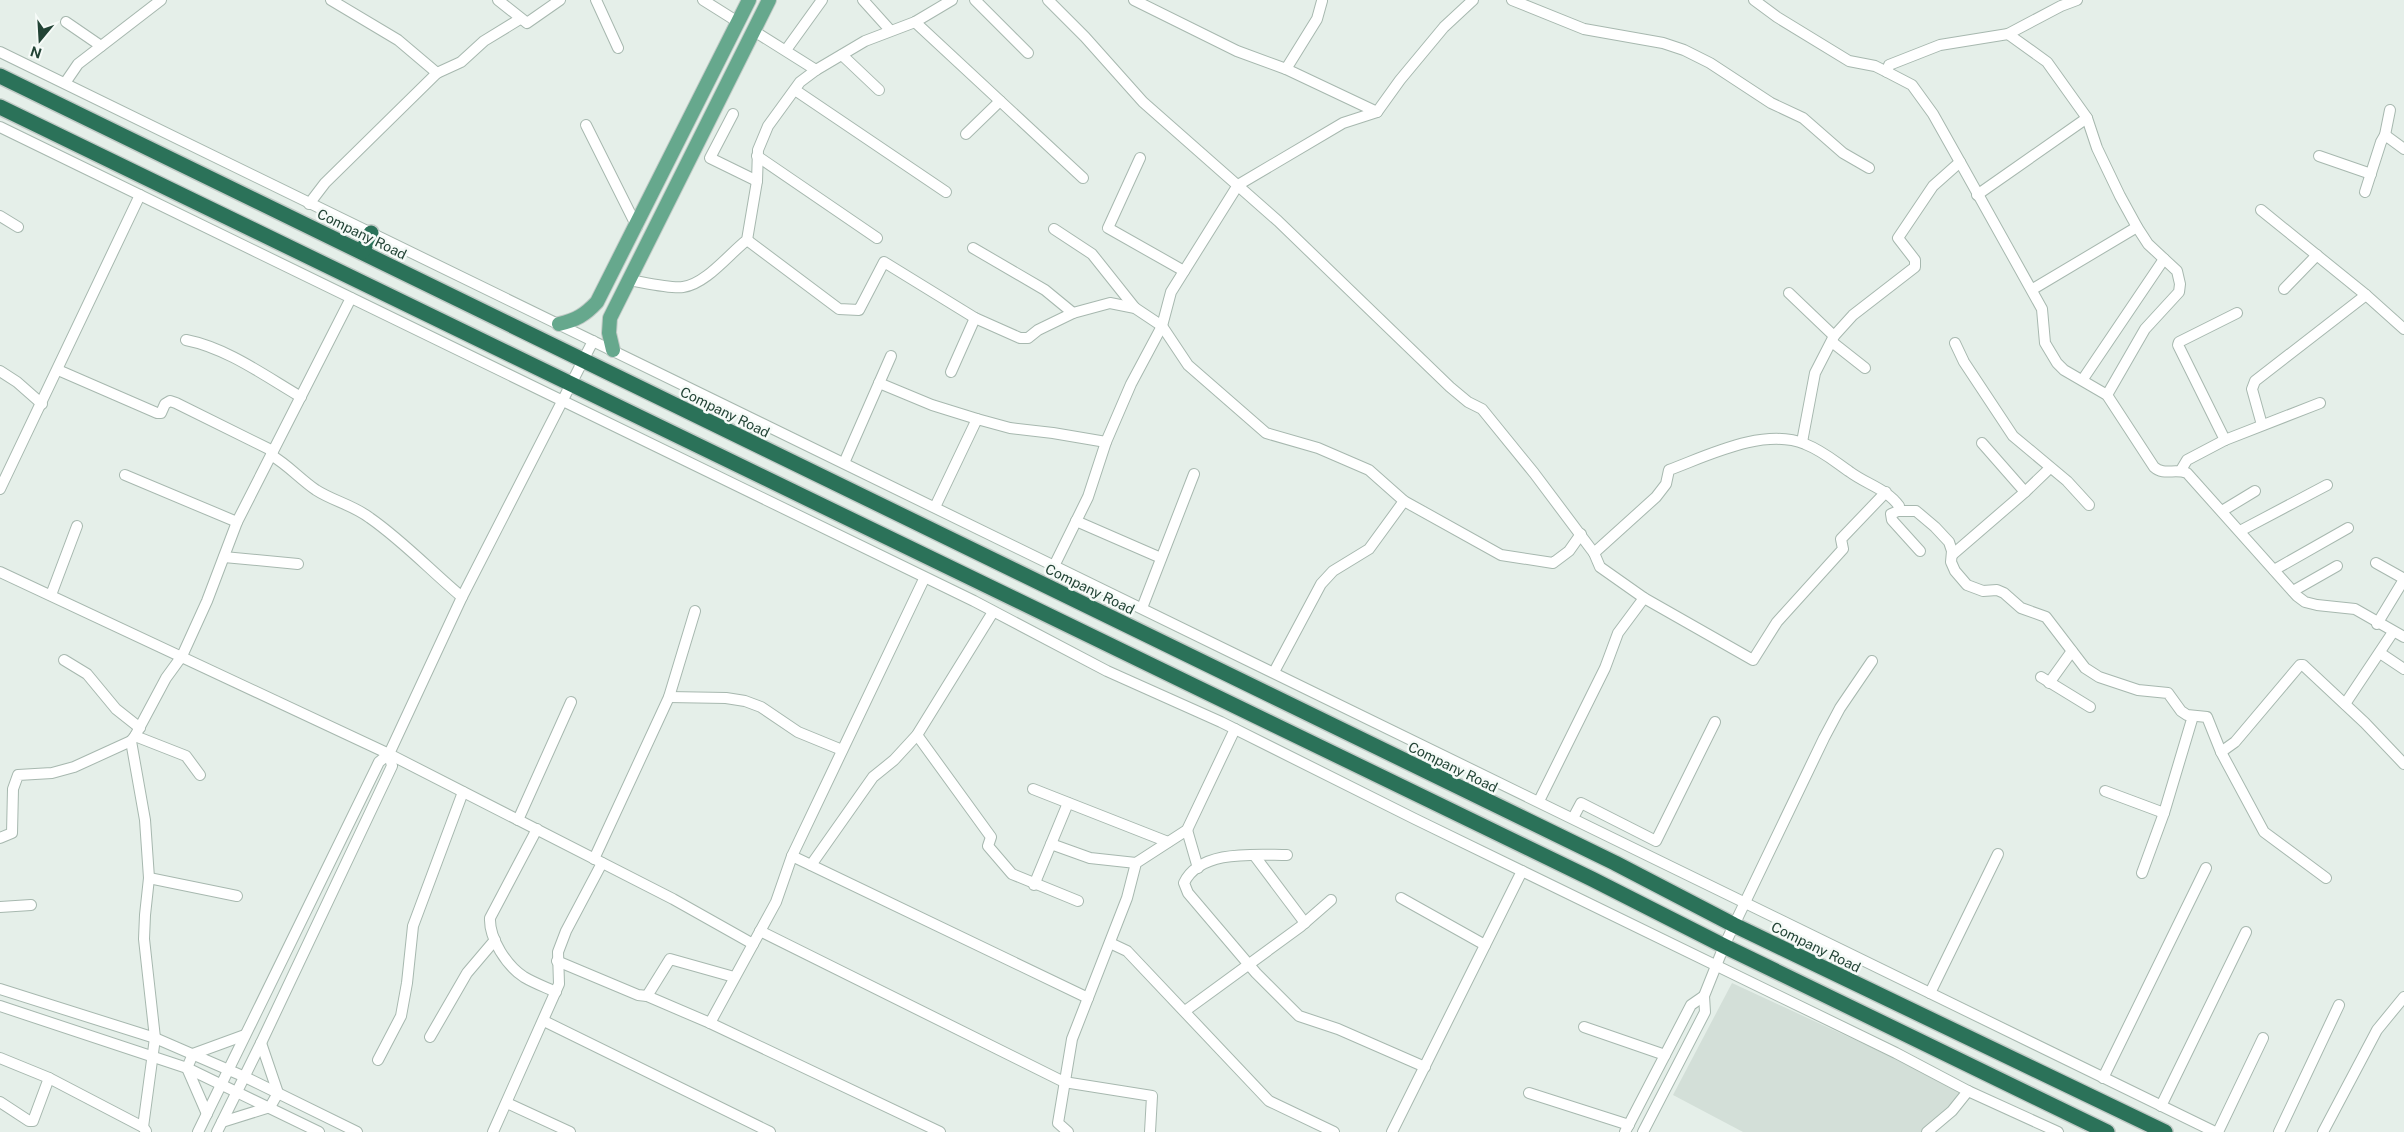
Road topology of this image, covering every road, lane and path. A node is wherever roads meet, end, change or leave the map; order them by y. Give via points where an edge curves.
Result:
1 (162, 0) edge
2 (331, 0) edge
3 (498, 0) edge
4 (560, 0) edge
5 (596, 0) edge
6 (703, 0) edge
7 (749, 0) edge
8 (769, 0) edge
9 (822, 0) edge
10 (863, 0) edge
11 (952, 0) edge
12 (975, 0) edge
13 (1048, 0) edge
14 (1134, 0) edge
15 (1473, 0) edge
16 (1512, 0) edge
17 (1754, 0) edge
18 (2078, 0) edge
19 (1322, 1) dead end
20 (520, 19) junction
21 (66, 22) dead end
22 (738, 22) junction
23 (915, 22) junction
24 (890, 30) junction
25 (754, 31) junction
26 (2008, 34) junction
27 (101, 46) junction
28 (618, 48) dead end
29 (786, 50) junction
30 (0, 52) edge
31 (1028, 53) dead end
32 (842, 55) junction
33 (1286, 69) junction
34 (816, 70) junction
35 (1887, 72) junction
36 (437, 73) junction
37 (0, 76) edge
38 (65, 83) junction
39 (795, 90) junction
40 (879, 90) dead end
41 (1000, 101) junction
42 (0, 106) edge
43 (2390, 110) dead end
44 (1377, 112) junction
45 (733, 114) dead end
46 (2087, 118) junction
47 (586, 125) dead end
48 (0, 127) edge
49 (966, 134) dead end
50 (2385, 135) junction
51 (2404, 149) edge
52 (757, 156) junction
53 (2319, 156) dead end
54 (1140, 158) dead end
55 (1960, 162) junction
56 (1870, 168) dead end
57 (2371, 174) junction
58 (1083, 178) dead end
59 (757, 181) junction
60 (1238, 185) junction
61 (946, 192) dead end
62 (2365, 192) dead end
63 (140, 195) junction
64 (1977, 195) junction
65 (309, 204) junction
66 (2261, 210) dead end
67 (0, 216) edge
68 (18, 227) dead end
69 (637, 227) junction
70 (2137, 227) junction
71 (1054, 229) dead end
72 (371, 233) junction
73 (877, 238) dead end
74 (747, 240) junction
75 (973, 248) dead end
76 (362, 252) junction
77 (2317, 255) junction
78 (2164, 259) junction
79 (1184, 271) junction
80 (629, 280) junction
81 (2033, 289) junction
82 (2284, 289) dead end
83 (1789, 294) dead end
84 (2366, 295) junction
85 (351, 298) junction
86 (1134, 308) junction
87 (1073, 313) junction
88 (2237, 313) dead end
89 (975, 318) junction
90 (559, 324) junction
91 (1162, 326) junction
92 (2404, 329) edge
93 (1833, 339) junction
94 (186, 340) dead end
95 (594, 340) junction
96 (1955, 343) dead end
97 (613, 350) junction
98 (891, 356) dead end
99 (583, 362) junction
100 (1865, 368) dead end
101 (58, 370) junction
102 (0, 371) edge
103 (951, 372) dead end
104 (2083, 379) junction
105 (879, 383) junction
106 (571, 384) junction
107 (2107, 395) junction
108 (301, 397) junction
109 (562, 402) junction
110 (2320, 403) dead end
111 (42, 404) junction
112 (977, 419) junction
113 (2262, 425) junction
114 (2224, 440) junction
115 (1106, 442) junction
116 (1802, 442) junction
117 (1982, 443) dead end
118 (272, 453) junction
119 (844, 463) junction
120 (2050, 468) junction
121 (2181, 470) junction
122 (1194, 474) dead end
123 (125, 475) dead end
124 (2327, 485) dead end
125 (0, 490) edge
126 (2255, 491) dead end
127 (1886, 492) junction
128 (2026, 492) junction
129 (1404, 501) junction
130 (2090, 505) dead end
131 (935, 507) junction
132 (1898, 511) junction
133 (2222, 511) junction
134 (1076, 521) junction
135 (237, 522) junction
136 (77, 526) dead end
137 (2348, 528) dead end
138 (2240, 531) junction
139 (1581, 534) junction
140 (1920, 551) dead end
141 (1594, 553) junction
142 (1952, 555) junction
143 (224, 557) junction
144 (1161, 558) junction
145 (2376, 563) dead end
146 (298, 564) dead end
147 (1054, 566) junction
148 (2338, 566) dead end
149 (2274, 570) junction
150 (0, 572) edge
151 (924, 579) junction
152 (2293, 591) junction
153 (51, 596) junction
154 (462, 597) junction
155 (1644, 598) junction
156 (1142, 608) junction
157 (695, 611) dead end
158 (994, 612) junction
159 (2378, 624) junction
160 (2393, 632) junction
161 (2404, 637) edge
162 (2072, 651) junction
163 (2380, 653) junction
164 (182, 656) junction
165 (64, 660) dead end
166 (1872, 661) dead end
167 (2404, 669) edge
168 (1274, 672) junction
169 (669, 697) junction
170 (571, 702) dead end
171 (2345, 704) junction
172 (2090, 706) dead end
173 (2193, 716) junction
174 (1715, 722) dead end
175 (1235, 729) junction
176 (135, 735) junction
177 (917, 735) junction
178 (842, 750) junction
179 (2221, 752) junction
180 (389, 754) junction
181 (2404, 764) edge
182 (200, 775) dead end
183 (1033, 789) dead end
184 (2105, 791) dead end
185 (463, 792) junction
186 (1539, 801) junction
187 (1068, 803) junction
188 (2164, 814) junction
189 (1573, 818) junction
190 (518, 820) junction
191 (537, 829) junction
192 (1187, 830) junction
193 (0, 838) edge
194 (1168, 842) junction
195 (1051, 844) junction
196 (1998, 854) dead end
197 (1254, 855) junction
198 (1287, 855) dead end
199 (792, 856) junction
200 (598, 861) junction
201 (1136, 863) junction
202 (811, 865) junction
203 (1198, 868) junction
204 (2206, 868) dead end
205 (1522, 871) junction
206 (2142, 873) dead end
207 (149, 878) junction
208 (2326, 878) dead end
209 (1034, 885) junction
210 (237, 896) dead end
211 (1401, 898) dead end
212 (1331, 900) dead end
213 (1078, 901) dead end
214 (1746, 902) junction
215 (31, 905) dead end
216 (0, 908) edge
217 (1305, 923) junction
218 (1734, 925) junction
219 (760, 931) junction
220 (2246, 932) dead end
221 (495, 940) junction
222 (1110, 943) junction
223 (753, 944) junction
224 (1485, 945) junction
225 (1724, 946) junction
226 (557, 961) junction
227 (1248, 964) junction
228 (1716, 965) junction
229 (734, 977) junction
230 (0, 990) edge
231 (556, 992) junction
232 (1930, 993) junction
233 (647, 996) junction
234 (1704, 996) junction
235 (2404, 997) edge
236 (1088, 998) junction
237 (2339, 1005) dead end
238 (0, 1006) edge
239 (1185, 1011) junction
240 (544, 1021) junction
241 (710, 1023) junction
242 (1584, 1027) dead end
243 (245, 1035) junction
244 (430, 1037) dead end
245 (155, 1038) junction
246 (2263, 1038) dead end
247 (262, 1043) junction
248 (193, 1054) junction
249 (155, 1055) junction
250 (1665, 1055) junction
251 (0, 1058) edge
252 (378, 1060) dead end
253 (1425, 1067) junction
254 (187, 1068) junction
255 (229, 1070) junction
256 (245, 1077) junction
257 (50, 1078) junction
258 (2103, 1078) junction
259 (1064, 1082) junction
260 (222, 1084) junction
261 (1968, 1091) junction
262 (238, 1092) junction
263 (278, 1093) junction
264 (1529, 1093) dead end
265 (0, 1102) edge
266 (507, 1103) junction
267 (2161, 1106) junction
268 (270, 1107) junction
269 (206, 1114) junction
270 (222, 1122) junction
271 (1627, 1129) edge
272 (145, 1130) edge
273 (198, 1132) edge
274 (217, 1132) edge
275 (319, 1132) edge
276 (357, 1132) edge
277 (493, 1132) edge
278 (570, 1132) edge
279 (770, 1132) edge
280 (940, 1132) edge
281 (1068, 1132) edge
282 (1150, 1132) edge
283 (1334, 1132) edge
284 (1392, 1132) edge
285 (1642, 1132) edge
286 (1927, 1132) edge
287 (2058, 1132) edge
288 (2107, 1132) edge
289 (2165, 1132) edge
290 (2217, 1132) edge
291 (2279, 1132) edge
292 (2323, 1132) edge

1 - 27 street
2 - 36 street via 398,40
3 - 20 street
4 - 20 street via 527,23
5 - 28 street
6 - 22 street
7 - 22 main road
8 - 25 main road
9 - 29 street
10 - 24 street
11 - 23 street
12 - 31 street
13 - 60 street via 1143,102
14 - 33 street via 1237,51
15 - 44 street via 1444,26
16 - 56 street via 1584,29 1664,43 1684,50 1771,103 1803,118 1843,153
17 - 35 street via 1849,61
18 - 26 street
19 - 33 street via 1317,19
20 - 36 street via 484,41 461,62
21 - 27 street
22 - 69 main road
23 - 24 street
23 - 41 street
24 - 32 street
25 - 29 street
25 - 80 main road
26 - 35 street via 1930,48 1896,61 1889,65
26 - 46 street via 2047,62
27 - 38 street via 78,64
29 - 34 street
30 - 38 street
32 - 34 street
32 - 40 street
33 - 44 street
34 - 39 street
35 - 55 street via 1912,85
36 - 65 street via 325,183
37 - 76 highway, Company Road
38 - 65 street
39 - 52 street via 768,126
39 - 61 street
41 - 49 street
41 - 58 street
42 - 106 highway
43 - 50 street
44 - 60 street via 1344,124
45 - 59 street via 710,158
46 - 64 street
46 - 70 street via 2097,148
47 - 69 street
48 - 63 street
50 - 51 street
50 - 57 street
52 - 59 street
52 - 73 street
53 - 57 street
54 - 79 street via 1108,228
55 - 64 street
55 - 93 street via 1933,186 1898,238 1915,260 1915,268 1853,316
57 - 62 street
59 - 74 street
60 - 79 street
60 - 139 street via 1450,387 1482,409
63 - 85 street
63 - 101 street
64 - 81 street
65 - 72 street
66 - 77 street
67 - 68 street
69 - 90 main road via 597,302 587,314
70 - 78 street via 2148,244
70 - 81 street
71 - 86 street via 1092,254
72 - 76 highway
72 - 90 street
74 - 80 street via 729,253 715,270 683,287
74 - 89 street via 839,309 859,310 884,262
75 - 87 street via 1045,290
76 - 99 highway, Company Road
77 - 82 street
77 - 84 street
78 - 104 street
78 - 107 street via 2177,270 2179,292 2145,329
79 - 91 street via 1171,292
80 - 97 main road via 610,318 608,333
81 - 104 street via 2042,309 2045,342 2064,370
83 - 93 street
84 - 92 street
84 - 113 street via 2255,381 2252,389
85 - 108 street
85 - 109 street
86 - 87 street via 1110,303
86 - 91 street
87 - 89 street via 1028,338 1020,338
88 - 114 street via 2178,345
89 - 103 street
90 - 95 street
91 - 115 street via 1131,384
91 - 129 street via 1188,365 1266,433 1318,448 1369,470
93 - 100 street
93 - 116 street via 1815,373
94 - 108 street via 228,355
95 - 97 street
95 - 99 street
96 - 120 street via 2013,436
97 - 119 street
98 - 105 street
99 - 106 street
99 - 218 highway, Company Road via 1615,863
101 - 111 street
101 - 118 street via 156,413 161,413 170,401 176,402
102 - 111 street
104 - 107 street
105 - 112 street
105 - 119 street
106 - 109 street
106 - 225 highway
107 - 121 street via 2154,467 2163,472
108 - 118 street
109 - 151 street
109 - 154 street
110 - 113 street
111 - 125 street
112 - 115 street via 1010,428
112 - 131 street
113 - 114 street
114 - 121 street via 2187,460
115 - 134 street via 1088,497
116 - 127 street via 1834,458 1850,472
116 - 141 street via 1753,440 1669,470 1666,484 1656,497
117 - 128 street
118 - 135 street
118 - 154 street via 329,498 370,517
119 - 131 street
120 - 128 street
120 - 130 street
121 - 133 street via 2192,477
122 - 144 street
123 - 135 street
124 - 138 street
126 - 133 street
127 - 132 street via 1899,506
127 - 155 street via 1841,539 1843,549 1777,622 1754,660
128 - 142 street
129 - 139 street via 1501,556 1553,563 1570,552
129 - 168 street via 1369,548 1333,571 1321,584
131 - 147 street
132 - 140 street via 1891,514 1892,520
132 - 142 street via 1922,514 1949,542
133 - 138 street
134 - 144 street
134 - 147 street
135 - 143 street
136 - 153 street
137 - 149 street
138 - 149 street
139 - 141 street
141 - 155 street via 1600,567
142 - 162 street via 1955,571 1967,584 1983,591 1997,590 2021,608 2046,617
143 - 146 street
143 - 164 street
144 - 156 street
145 - 159 street via 2401,577 2402,581
147 - 156 street
148 - 152 street
149 - 152 street
150 - 153 street
151 - 158 street
151 - 178 street
152 - 159 street via 2305,602 2355,609
153 - 164 street
154 - 180 street
155 - 186 street via 1618,633 1605,668
156 - 168 street
157 - 169 street
158 - 175 street via 1107,671
158 - 177 street
159 - 160 street
160 - 161 street
160 - 163 street
162 - 172 street via 2045,680
162 - 173 street via 2085,668 2138,690 2168,693 2181,711
163 - 167 street
163 - 171 street
164 - 176 street via 166,678
164 - 180 street
165 - 176 street via 86,674
166 - 214 street via 1828,730
168 - 186 street
169 - 178 street via 746,701 761,707 798,732
169 - 200 street
170 - 190 street
171 - 179 street via 2304,665 2300,665 2235,742
171 - 181 street
173 - 179 street via 2207,717 2211,722
173 - 188 street
174 - 189 street via 1656,842 1581,803
175 - 192 street
175 - 205 street
176 - 182 street via 186,756
176 - 193 street via 74,767 52,773 18,775 13,789 12,833
176 - 207 street
177 - 202 street via 873,777
177 - 209 street via 991,837 988,846 1012,874
178 - 199 street
179 - 208 street via 2264,832
180 - 185 street
180 - 243 street via 380,762
180 - 247 street via 392,766
183 - 187 street
184 - 188 street
185 - 190 street
185 - 252 street via 413,926 401,1016
186 - 189 street
187 - 194 street
187 - 195 street
188 - 206 street
189 - 214 street
190 - 191 street
191 - 200 street
191 - 221 street via 490,918
192 - 194 street
192 - 203 street
194 - 201 street
195 - 201 street via 1090,858
195 - 209 street
196 - 232 street
197 - 198 street
197 - 203 street via 1226,856
197 - 217 street
199 - 202 street
199 - 219 street via 776,902
200 - 223 street via 673,898
200 - 226 street via 566,931
201 - 222 street via 1128,898
202 - 236 street
203 - 227 street via 1187,876 1184,883 1188,893
204 - 258 street
205 - 224 street
205 - 228 street
207 - 210 street
207 - 245 street via 144,940
209 - 213 street
211 - 224 street
212 - 217 street
214 - 218 street
214 - 232 street
215 - 216 street
217 - 227 street
218 - 225 street
218 - 289 highway, Company Road
219 - 223 street
219 - 259 street
220 - 267 street
221 - 231 street via 506,960 524,976
221 - 244 street via 467,973
222 - 236 street
222 - 239 street via 1127,951
223 - 229 street
224 - 253 street
225 - 228 street
225 - 288 highway
226 - 231 street via 559,984
226 - 233 street
227 - 239 street
227 - 253 street via 1299,1016 1338,1029
228 - 234 street
228 - 261 street
229 - 233 street via 670,959
229 - 241 street
230 - 245 street
231 - 240 street
232 - 258 street
233 - 241 street
234 - 250 street via 1691,1005
234 - 285 street via 1705,1012
235 - 292 street via 2377,1030
236 - 259 street via 1072,1039
237 - 291 street
238 - 249 street
239 - 283 street via 1269,1101
240 - 266 street
240 - 279 street
241 - 280 street
242 - 250 street
243 - 248 street
243 - 255 street
245 - 248 street
245 - 249 street
246 - 290 street
247 - 256 street
247 - 263 street
248 - 254 street
248 - 255 street
249 - 254 street
249 - 272 street
250 - 271 street
251 - 257 street
253 - 284 street
254 - 260 street
254 - 269 street
255 - 256 street
255 - 260 street
256 - 262 street
256 - 263 street
257 - 265 street via 33,1120 29,1121
257 - 272 street
258 - 267 street
259 - 281 street via 1058,1124
259 - 282 street via 1152,1096
260 - 262 street
260 - 269 street
261 - 286 street via 1952,1111
261 - 287 street
262 - 268 street
262 - 270 street
263 - 268 street
263 - 276 street
264 - 271 street
266 - 277 street
266 - 278 street
267 - 290 street
268 - 270 street
268 - 275 street
269 - 273 street
270 - 274 street

